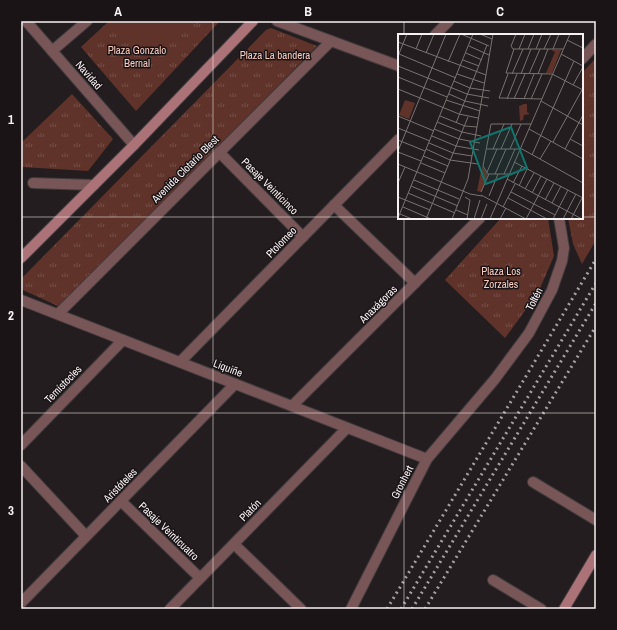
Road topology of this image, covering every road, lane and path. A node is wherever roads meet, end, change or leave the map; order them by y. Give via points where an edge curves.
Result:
1 (26, 21) edge
2 (87, 21) edge
3 (253, 21) edge
4 (277, 21) edge
5 (449, 21) edge
6 (436, 34) edge
7 (331, 41) junction
8 (596, 44) edge
9 (52, 51) junction
10 (583, 58) edge
11 (398, 66) edge
12 (398, 140) edge
13 (134, 145) junction
14 (219, 152) junction
15 (33, 183) dead end
16 (94, 185) junction
17 (334, 205) junction
18 (479, 219) edge
19 (559, 219) edge
20 (303, 237) junction
21 (21, 258) edge
22 (415, 283) junction
23 (21, 300) edge
24 (58, 314) junction
25 (123, 340) junction
26 (180, 362) junction
27 (495, 379) joint
28 (235, 384) junction
29 (292, 406) junction
30 (347, 428) junction
31 (21, 445) edge
32 (427, 459) junction
33 (21, 466) edge
34 (533, 482) dead end
35 (121, 501) junction
36 (596, 520) edge
37 (86, 536) junction
38 (234, 544) junction
39 (596, 555) edge
40 (200, 578) junction
41 (493, 580) dead end
42 (21, 603) edge
43 (170, 609) edge
44 (301, 609) edge
45 (351, 609) edge
46 (541, 609) edge
47 (564, 609) edge

1 - 9 street, Navidad
2 - 9 street
3 - 13 main road
4 - 7 street
5 - 6 street
7 - 11 street
7 - 14 street, Avenida Clotario Blest
8 - 10 street
9 - 13 street, Navidad
12 - 17 street, Ptolomeo
13 - 16 main road
14 - 20 street, Pasaje Veinticinco
14 - 24 street, Avenida Clotario Blest
15 - 16 street
16 - 21 main road
17 - 20 street, Ptolomeo
17 - 22 street
18 - 22 street, Anaxágoras
19 - 27 street, Toltén via 564,248 559,274 529,333
20 - 26 street, Ptolomeo
22 - 29 street, Anaxágoras
23 - 24 street, Liquiñe
24 - 25 street, Liquiñe
25 - 26 street, Liquiñe
25 - 31 street, Temístocles
26 - 28 street, Liquiñe
27 - 32 street, Gronhert
28 - 29 street, Liquiñe
28 - 35 street, Aristóteles
29 - 30 street, Liquiñe
30 - 32 street, Liquiñe
30 - 38 street, Platón
32 - 45 street, Gronhert
33 - 37 street
34 - 36 street
35 - 37 street, Aristóteles
35 - 40 street, Pasaje Veinticuatro
37 - 42 street, Aristóteles
38 - 40 street, Platón
38 - 44 street
39 - 47 main road
40 - 43 street, Platón
41 - 46 street

